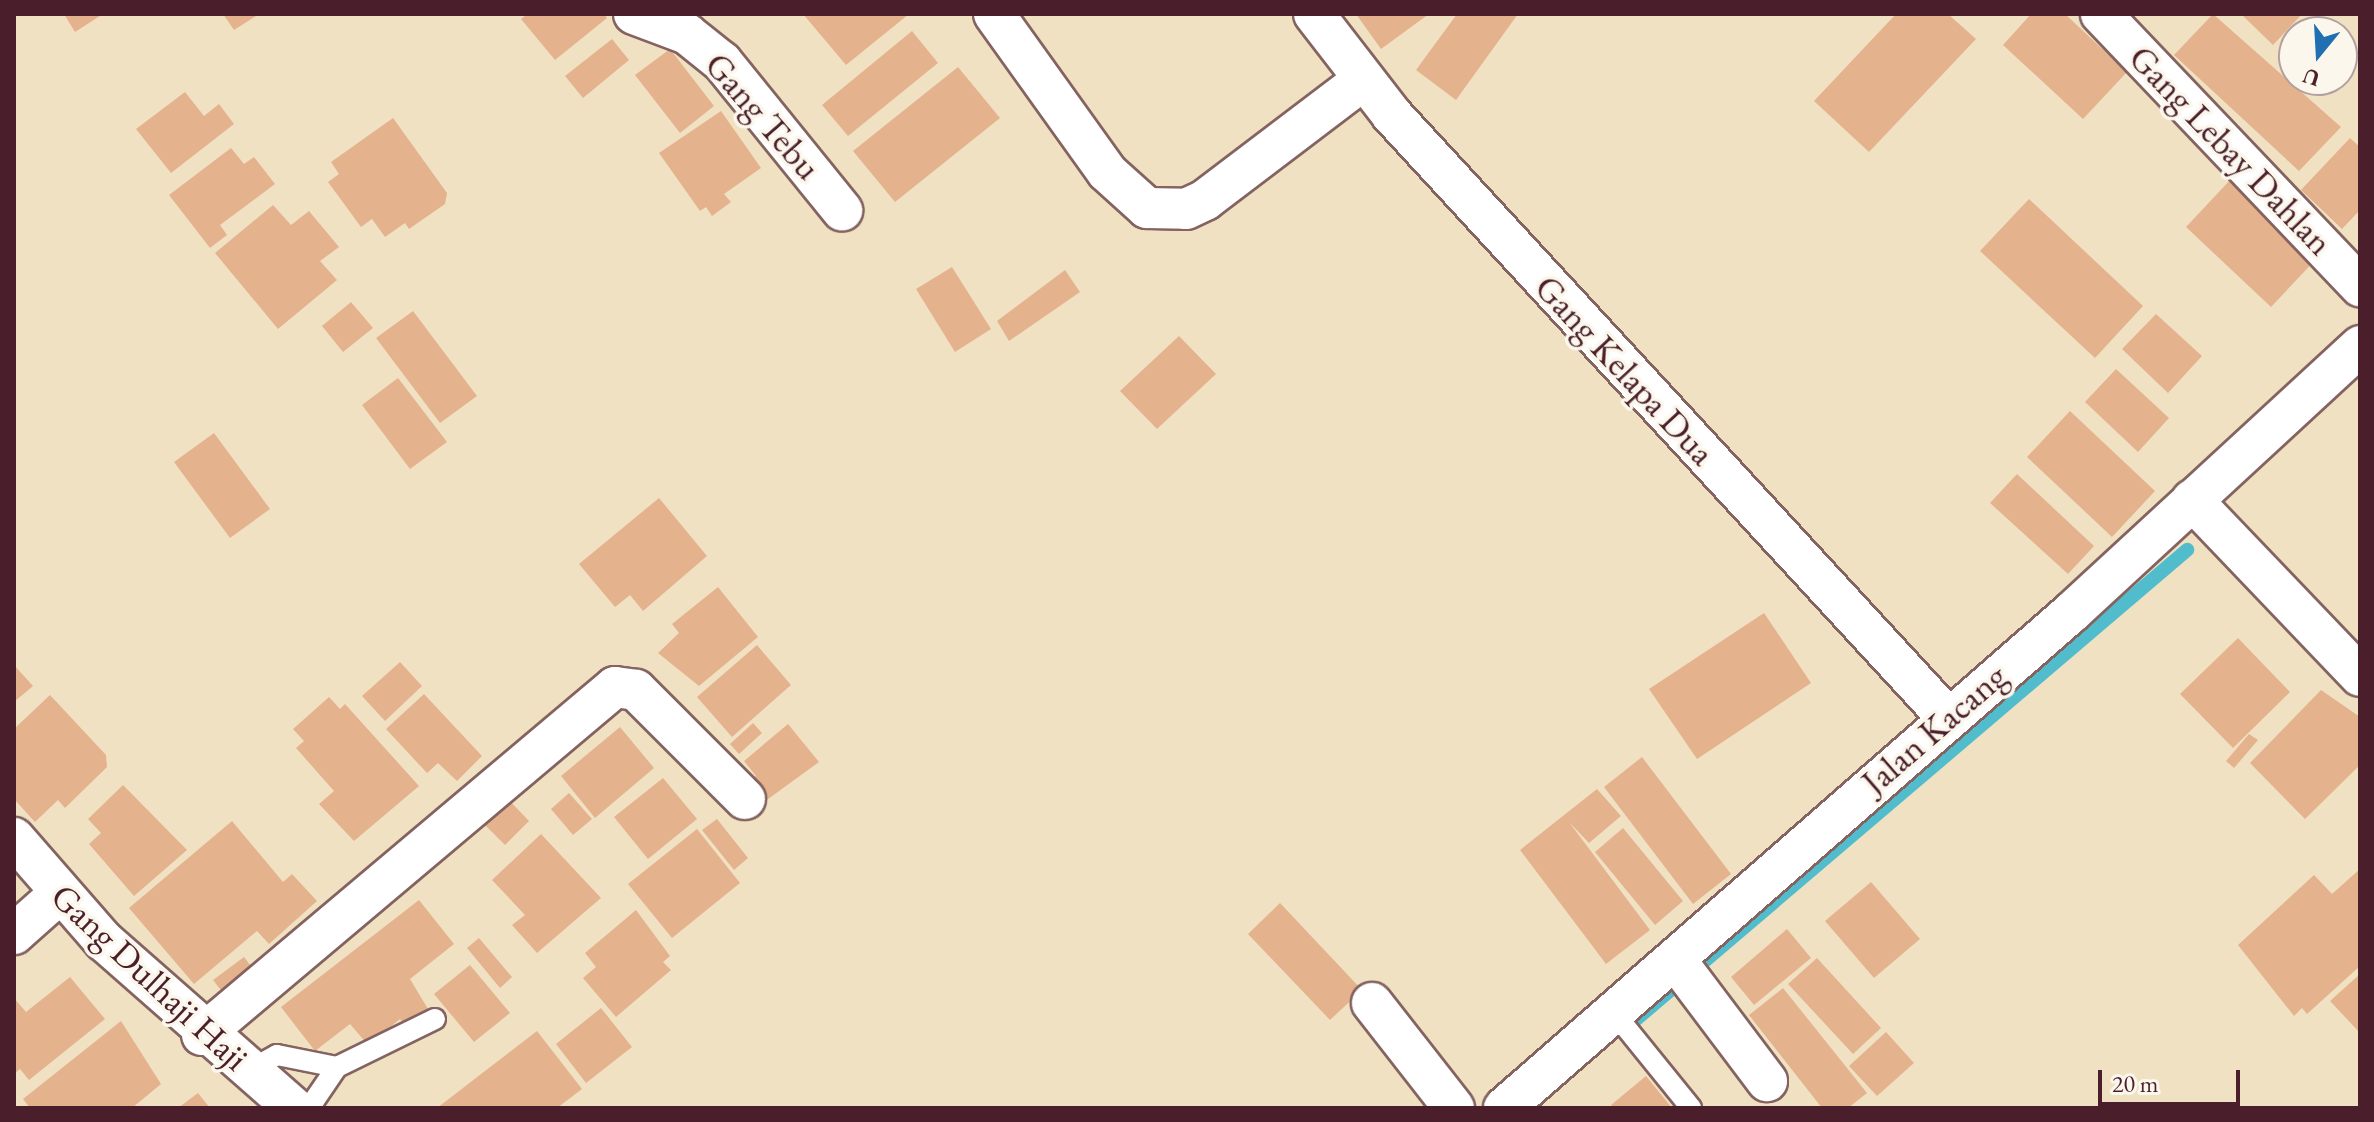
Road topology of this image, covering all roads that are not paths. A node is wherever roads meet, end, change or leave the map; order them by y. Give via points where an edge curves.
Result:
1 (634, 14) edge
2 (994, 14) edge
3 (1314, 14) edge
4 (2101, 14) edge
5 (1363, 80) junction
6 (842, 210) dead end
7 (2360, 286) edge
8 (2360, 346) edge
9 (2192, 500) junction
10 (2360, 676) edge
11 (1946, 716) junction
12 (745, 799) dead end
13 (14, 838) edge
14 (59, 894) junction
15 (14, 934) edge
16 (1685, 972) junction
17 (1372, 1003) dead end
18 (435, 1019) dead end
19 (1620, 1020) junction
20 (202, 1035) junction
21 (337, 1067) junction
22 (248, 1071) junction
23 (1767, 1081) dead end
24 (294, 1108) edge
25 (309, 1108) edge
26 (1454, 1108) edge
27 (1504, 1108) edge
28 (1691, 1108) edge

1 - 6 street, Gang Tebu via 687,34 722,62
2 - 5 street via 1107,172 1147,208 1186,209 1205,200
3 - 5 street, Gang Kelapa Dua
4 - 7 street, Gang Lebay Dahlan
5 - 11 street, Gang Kelapa Dua
8 - 9 street, Jalan Kacang
9 - 10 street
9 - 11 street, Jalan Kacang
11 - 16 street, Jalan Kacang
12 - 20 street via 636,690 615,687
13 - 14 street, Gang Dulhaji Haji
14 - 15 street
14 - 20 street, Gang Dulhaji Haji
16 - 19 street, Jalan Kacang
16 - 23 street
17 - 26 street
18 - 21 lane
19 - 27 street, Jalan Kacang
19 - 28 lane
20 - 22 street, Gang Dulhaji Haji
21 - 22 lane via 277,1055
21 - 25 lane
22 - 24 street, Gang Dulhaji Haji

